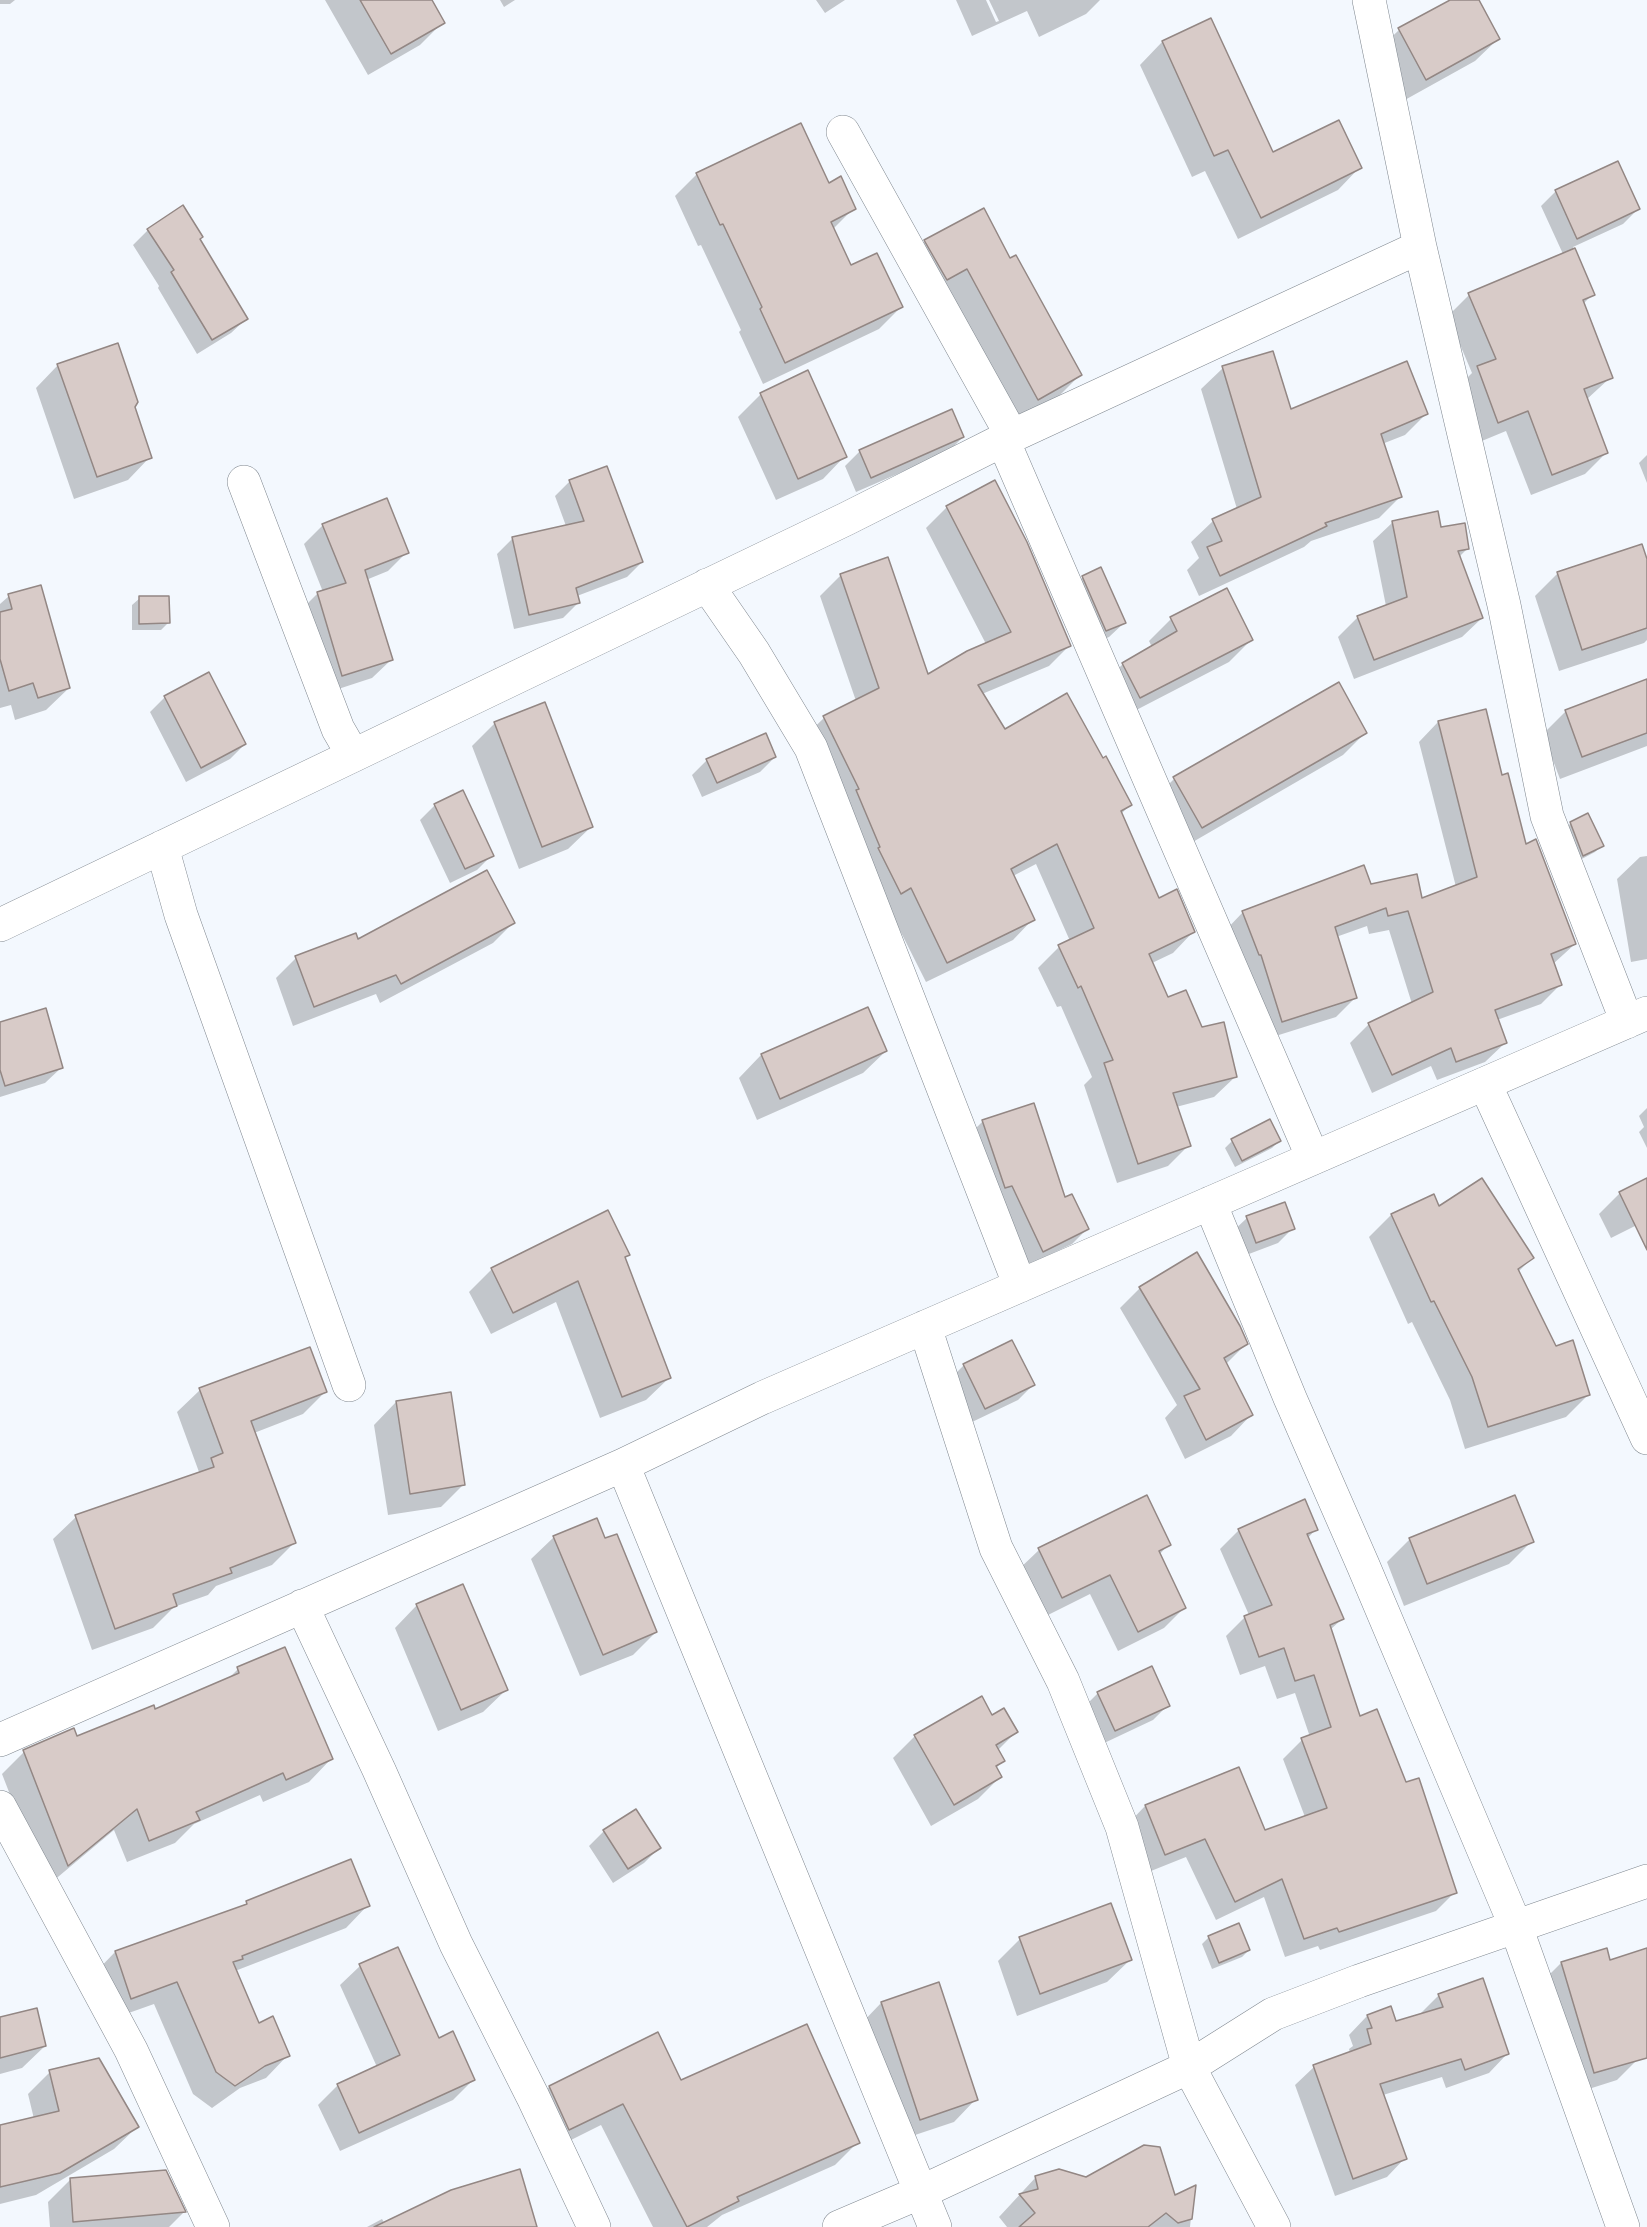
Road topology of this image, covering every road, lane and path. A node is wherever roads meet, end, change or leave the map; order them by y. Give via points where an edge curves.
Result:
1 (1369, 0) edge
2 (843, 132) dead end
3 (1420, 247) junction
4 (1007, 438) junction
5 (244, 482) dead end
6 (707, 585) junction
7 (353, 755) junction
8 (162, 847) junction
9 (0, 926) edge
10 (1637, 1017) edge
11 (1485, 1083) junction
12 (1313, 1158) junction
13 (1210, 1203) junction
14 (1020, 1286) junction
15 (925, 1327) junction
16 (349, 1385) dead end
17 (1647, 1438) edge
18 (623, 1465) junction
19 (302, 1606) junction
20 (0, 1740) edge
21 (0, 1807) edge
22 (1647, 1881) edge
23 (1516, 1927) junction
24 (1189, 2067) junction
25 (921, 2192) junction
26 (213, 2227) edge
27 (594, 2227) edge
28 (839, 2227) edge
29 (935, 2227) edge
30 (1274, 2227) edge
31 (1623, 2227) edge

1 - 3 street
2 - 4 street
3 - 4 street
3 - 10 street via 1504,605 1547,816
4 - 6 street
4 - 12 street
5 - 7 street via 338,729
6 - 7 street
6 - 14 street via 754,652 811,748
7 - 8 street
8 - 9 street
8 - 16 street via 181,915
10 - 11 street
11 - 12 street
11 - 17 street
12 - 13 street
13 - 14 street
13 - 23 street
14 - 15 street
15 - 18 street via 762,1398
15 - 24 street via 996,1548 1063,1681 1122,1827
18 - 19 street
18 - 25 street
19 - 20 street
19 - 27 street via 456,1944
21 - 26 street via 131,2050
22 - 23 street
23 - 24 street via 1273,2014
23 - 31 street
24 - 25 street
24 - 30 street
25 - 28 street
25 - 29 street

